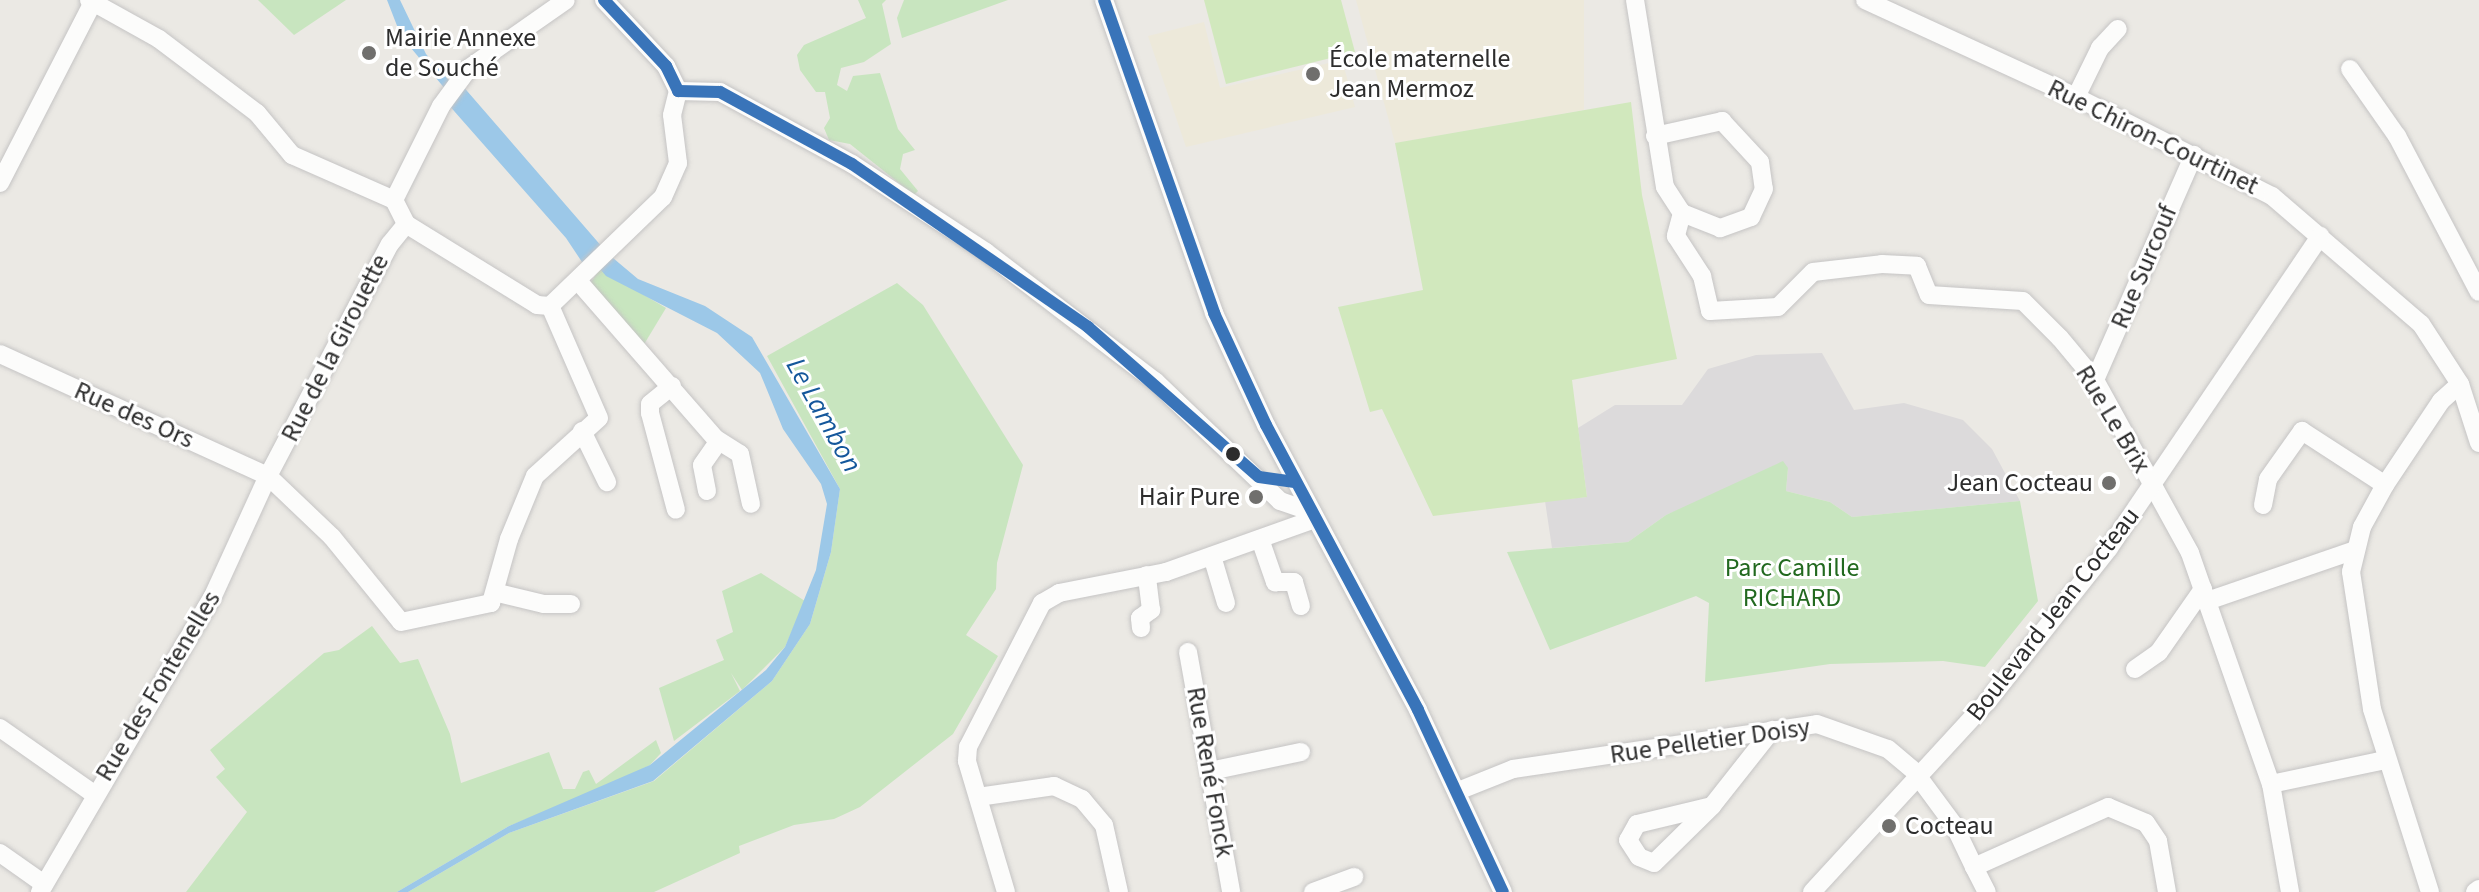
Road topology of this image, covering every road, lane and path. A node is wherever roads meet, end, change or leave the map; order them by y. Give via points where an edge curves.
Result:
1 (566, 0) edge
2 (604, 0) edge
3 (1104, 0) edge
4 (1635, 0) edge
5 (1865, 0) edge
6 (92, 1) edge
7 (2118, 29) dead end
8 (2350, 69) dead end
9 (678, 91) junction
10 (2076, 97) junction
11 (1655, 136) junction
12 (2194, 155) junction
13 (0, 183) edge
14 (394, 200) junction
15 (1682, 213) junction
16 (406, 224) junction
17 (2320, 236) junction
18 (584, 275) junction
19 (2479, 292) edge
20 (550, 306) junction
21 (0, 354) edge
22 (2095, 380) junction
23 (2460, 384) junction
24 (672, 386) junction
25 (582, 431) junction
26 (719, 441) junction
27 (2479, 443) edge
28 (268, 476) junction
29 (1259, 477) junction
30 (607, 482) dead end
31 (1295, 482) junction
32 (2152, 485) junction
33 (2385, 485) junction
34 (707, 491) dead end
35 (751, 504) dead end
36 (2263, 505) dead end
37 (676, 510) dead end
38 (1313, 515) junction
39 (1260, 539) junction
40 (2355, 550) junction
41 (1212, 556) junction
42 (1147, 575) junction
43 (498, 593) junction
44 (2205, 595) junction
45 (1226, 603) dead end
46 (571, 604) dead end
47 (1301, 606) dead end
48 (1141, 628) dead end
49 (1188, 652) dead end
50 (2135, 669) dead end
51 (0, 728) edge
52 (1772, 730) junction
53 (1301, 752) dead end
54 (2385, 760) junction
55 (1210, 771) junction
56 (1920, 777) junction
57 (2271, 784) junction
58 (1458, 791) junction
59 (94, 794) junction
60 (978, 797) junction
61 (1712, 806) dead end
62 (0, 853) edge
63 (1974, 867) junction
64 (1354, 877) dead end
65 (42, 888) edge
66 (1006, 892) edge
67 (1119, 892) edge
68 (1231, 892) edge
69 (1313, 892) edge
70 (1503, 892) edge
71 (1812, 892) edge
72 (1987, 892) edge
73 (2167, 892) edge
74 (2290, 892) edge
75 (2430, 892) edge

1 - 14 street via 485,55 460,79
2 - 9 street via 666,66
3 - 31 street via 1214,313
4 - 11 street
5 - 10 street, Rue Chiron-Courtinet
6 - 13 street
6 - 14 street via 159,39 257,113 292,155
7 - 10 street via 2100,48
8 - 19 street via 2397,136
9 - 18 street via 672,115 678,150 674,173 653,211
9 - 29 street via 720,92 852,164 986,252 1144,372
10 - 12 street, Rue Chiron-Courtinet
11 - 15 street via 1665,187
11 - 15 street via 1722,121 1760,162 1764,189 1751,217 1720,228
12 - 17 street, Rue Chiron-Courtinet via 2250,181
12 - 22 street, Rue Surcouf
14 - 16 street
15 - 22 street, Rue Le Brix via 1676,236 1702,276 1710,311 1778,307 1813,272 1882,264 1917,266 1929,295 2023,301
16 - 20 street via 537,305
16 - 28 street, Rue de la Girouette via 390,244
17 - 23 street, Rue Chiron-Courtinet via 2421,324
17 - 32 street, Boulevard Jean Cocteau
18 - 20 street
18 - 24 street
20 - 25 street via 599,418
21 - 28 street, Rue des Ors
22 - 32 street, Rue Le Brix
23 - 27 street, Rue Chiron-Courtinet
23 - 33 street via 2441,401
24 - 26 street
24 - 37 street via 650,408
25 - 30 street
25 - 43 street via 535,476 509,539
26 - 34 street via 702,465
26 - 35 street via 740,454
28 - 43 street, Rue des Ors via 332,537 401,622 461,613 491,603
28 - 59 street, Rue des Fontenelles via 213,596
29 - 31 street
29 - 38 street via 1280,501
31 - 38 street
32 - 44 street, Rue Le Brix
32 - 56 street, Boulevard Jean Cocteau via 2041,637
33 - 36 street via 2302,431 2268,479
33 - 40 street
38 - 39 street
38 - 58 street
39 - 41 street
39 - 47 street via 1275,582 1294,582
40 - 44 street
40 - 54 street via 2351,572 2356,631
41 - 42 street
41 - 45 street
42 - 48 street via 1151,610 1140,618
42 - 60 street via 1059,593 1042,603 968,747
43 - 46 street via 544,604
44 - 50 street via 2159,652
44 - 57 street, Rue Le Brix
49 - 55 street, Rue René Fonck
51 - 59 street
52 - 56 street, Rue Pelletier Doisy via 1817,724 1856,734 1888,749
52 - 58 street, Rue Pelletier Doisy via 1513,769
52 - 61 street
53 - 55 street
54 - 57 street
54 - 75 street
55 - 68 street, Rue René Fonck
56 - 63 street, Rue Pelletier Doisy via 1954,825
56 - 71 street, Boulevard Jean Cocteau
57 - 74 street, Rue Le Brix
58 - 70 street
59 - 65 street, Rue des Fontenelles
60 - 66 street
60 - 67 street via 1054,786 1082,799 1104,825
62 - 65 street
63 - 72 street, Rue Pelletier Doisy
63 - 73 street via 2108,807 2146,823 2158,841
64 - 69 street

